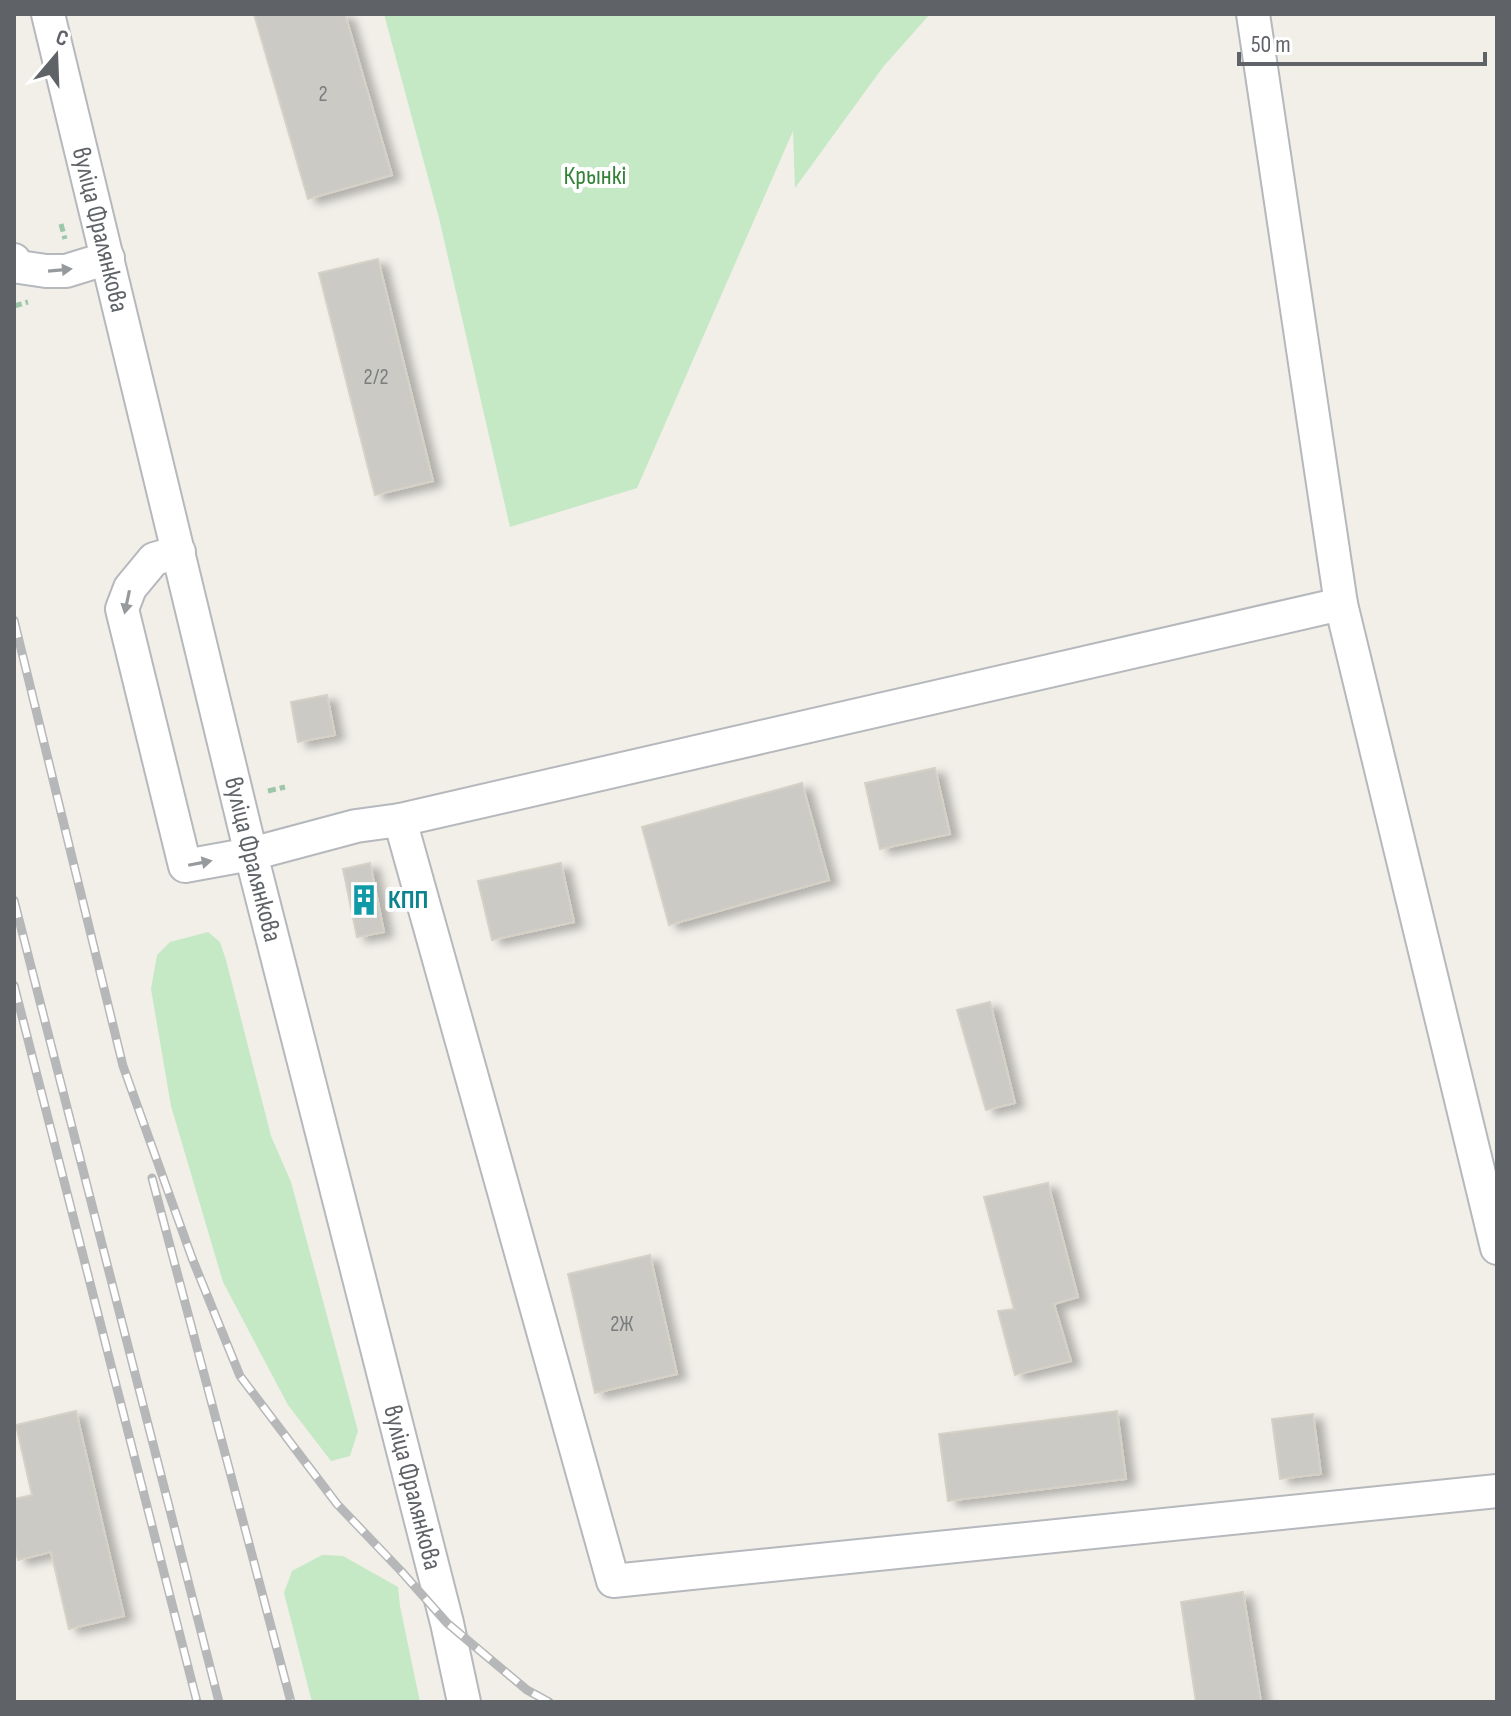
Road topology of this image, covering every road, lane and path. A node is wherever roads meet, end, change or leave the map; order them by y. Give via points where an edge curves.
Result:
1 (48, 14) edge
2 (1253, 14) edge
3 (108, 258) junction
4 (14, 260) edge
5 (179, 552) junction
6 (1341, 604) junction
7 (400, 820) junction
8 (251, 854) junction
9 (1497, 1248) edge
10 (1497, 1491) edge
11 (464, 1702) edge

1 - 3 street, вуліца Фралянкова
2 - 6 street
4 -> 3 street via 19,267 66,271
3 - 5 street, вуліца Фралянкова
5 - 8 street, вуліца Фралянкова
5 -> 8 street via 154,559 130,588 122,609 185,866
6 - 7 street
6 - 9 street
7 - 8 street
7 - 10 street via 613,1581
8 - 11 street, вуліца Фралянкова

